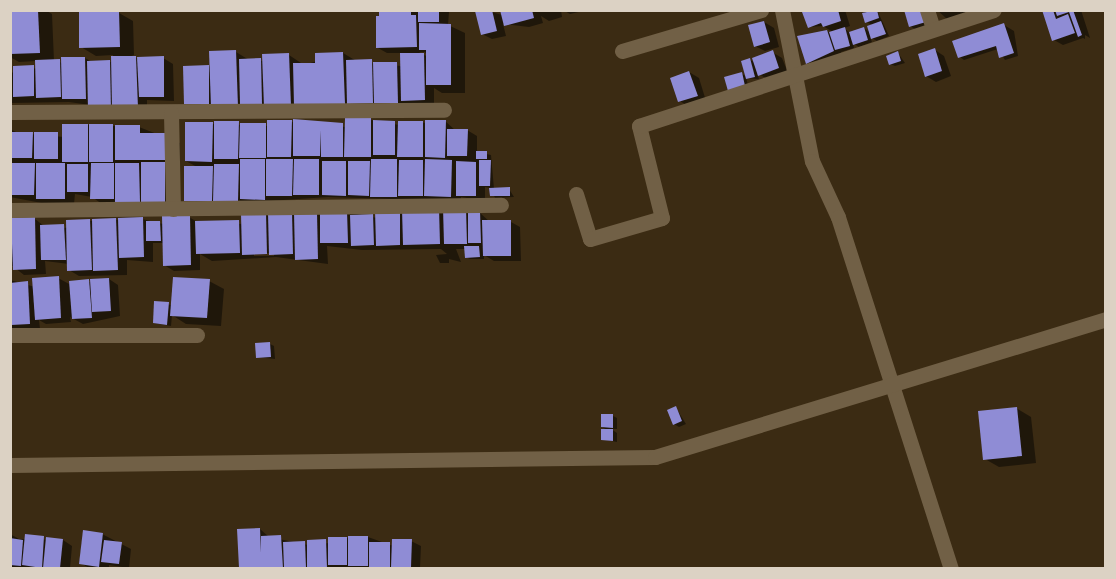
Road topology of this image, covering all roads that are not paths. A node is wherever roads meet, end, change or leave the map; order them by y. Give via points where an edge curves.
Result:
1 (761, 10) edge
2 (782, 10) edge
3 (927, 10) edge
4 (993, 10) edge
5 (933, 29) junction
6 (622, 51) dead end
7 (797, 75) junction
8 (444, 110) dead end
9 (10, 112) edge
10 (171, 113) junction
11 (576, 194) dead end
12 (501, 205) dead end
13 (173, 209) junction
14 (10, 210) edge
15 (1106, 319) edge
16 (196, 334) dead end
17 (10, 336) edge
18 (894, 386) junction
19 (10, 465) edge
20 (951, 568) edge

1 - 6 street
2 - 7 street
3 - 5 street
4 - 5 street
5 - 7 street
7 - 11 street via 639,126 662,218 590,239
7 - 18 street via 812,161 838,218
8 - 10 street
9 - 10 street
10 - 13 street
12 - 13 street
13 - 14 street
15 - 18 street
16 - 17 street
18 - 19 street via 655,458
18 - 20 street

